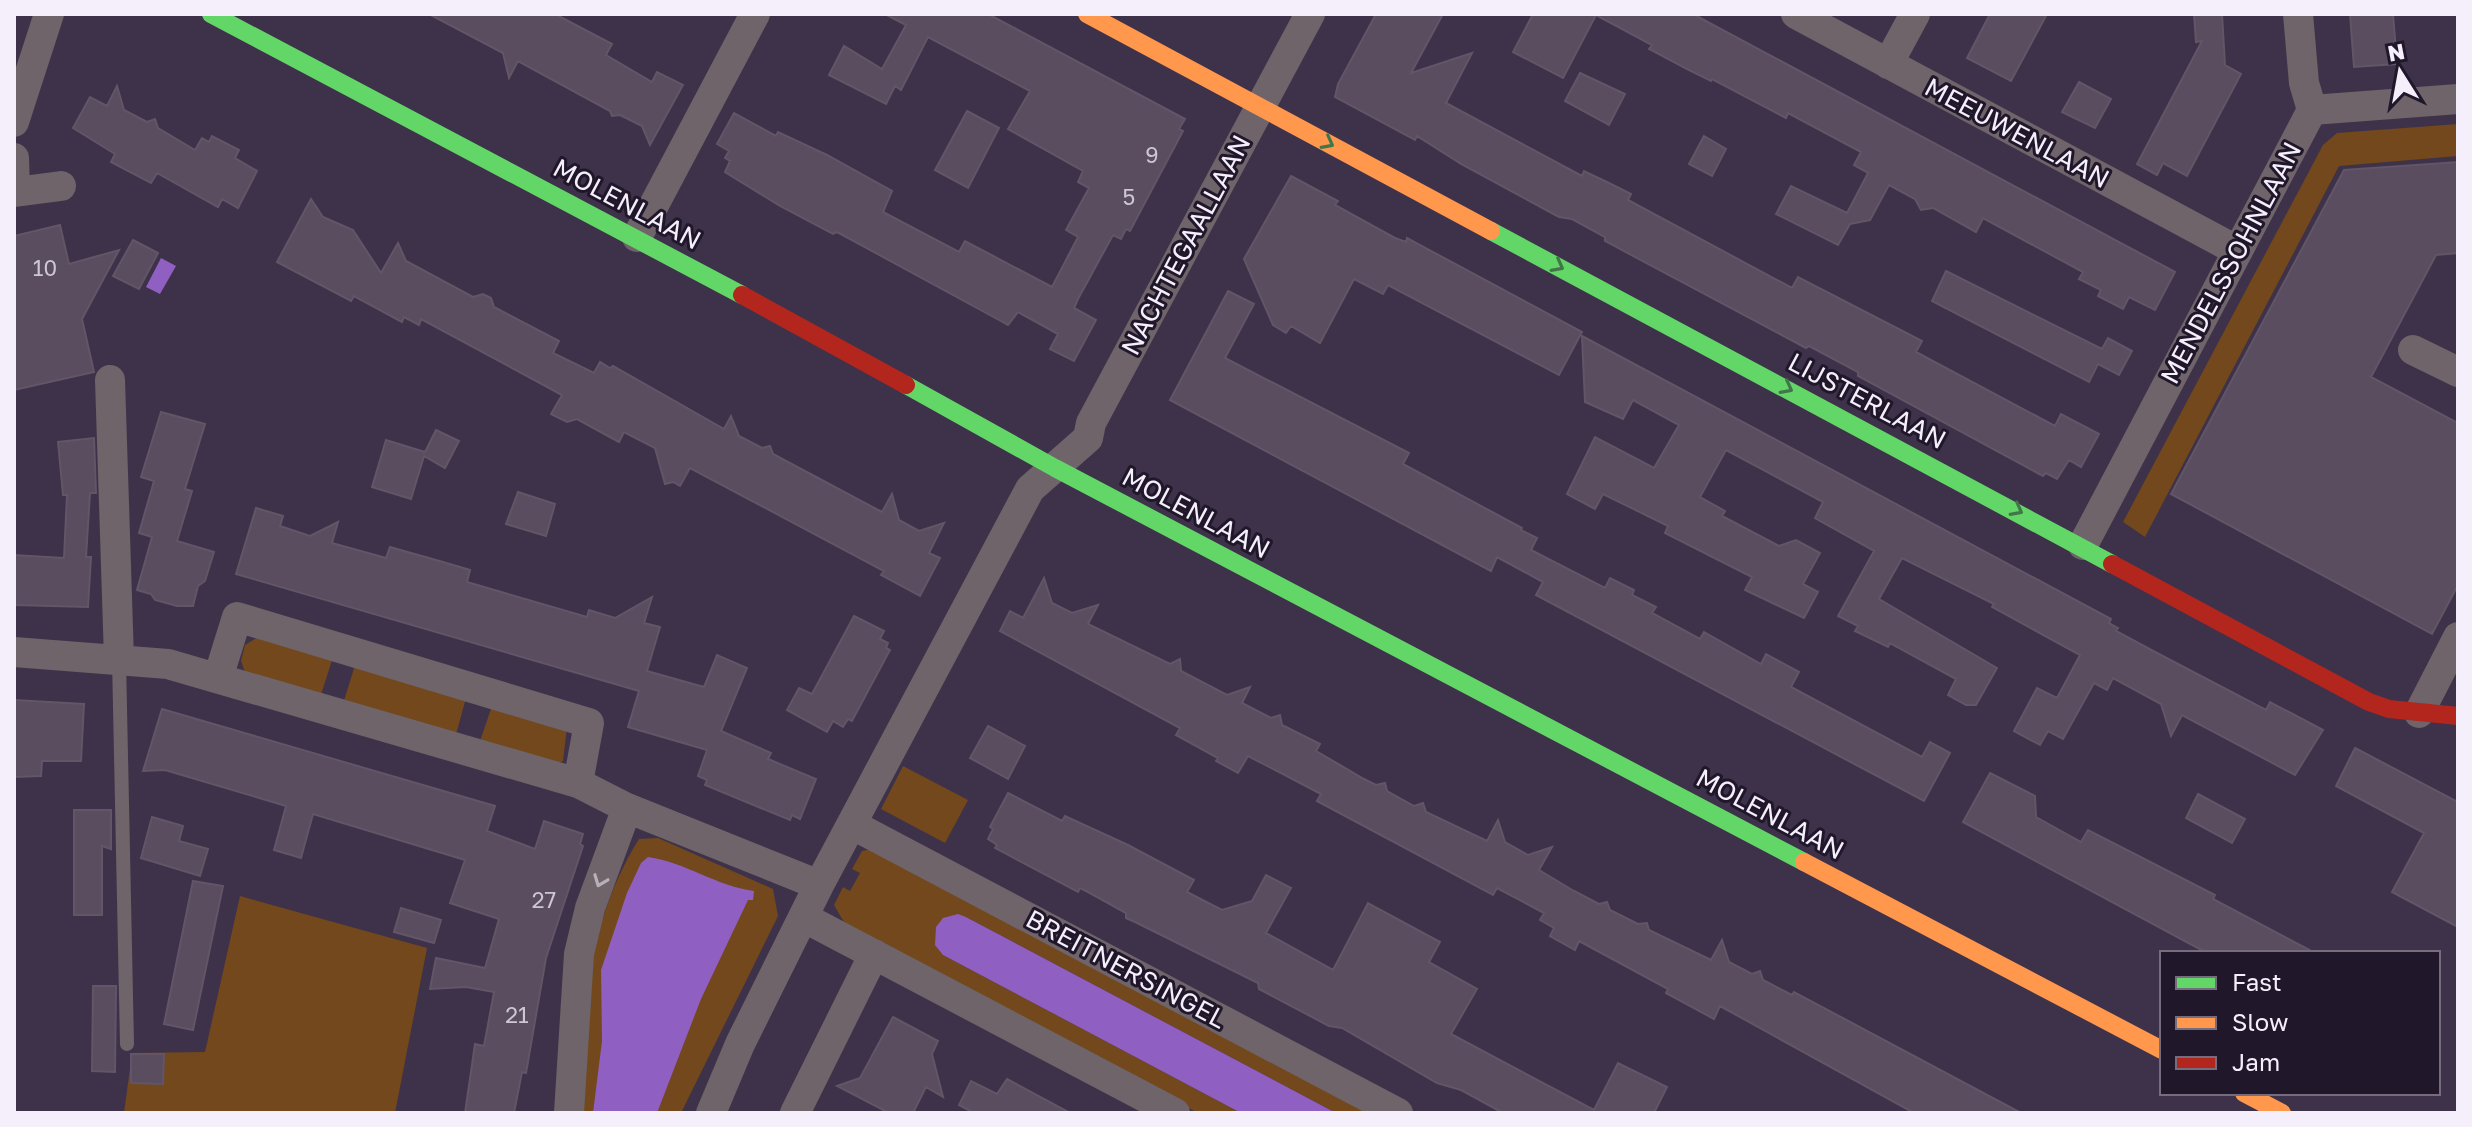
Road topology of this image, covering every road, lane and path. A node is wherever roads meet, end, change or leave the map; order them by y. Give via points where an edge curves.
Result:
1 (49, 14) edge
2 (211, 14) edge
3 (755, 14) edge
4 (1087, 14) edge
5 (1310, 14) edge
6 (1796, 14) edge
7 (1915, 14) edge
8 (2298, 14) edge
9 (1888, 64) junction
10 (2458, 99) edge
11 (1259, 107) junction
12 (2312, 110) junction
13 (14, 122) edge
14 (14, 158) edge
15 (61, 186) dead end
16 (637, 237) junction
17 (2238, 251) junction
18 (2413, 350) dead end
19 (2458, 372) edge
20 (110, 380) dead end
21 (1055, 468) junction
22 (2083, 545) junction
23 (2458, 637) edge
24 (14, 652) edge
25 (119, 659) junction
26 (218, 678) junction
27 (2419, 713) junction
28 (2458, 716) edge
29 (578, 783) junction
30 (627, 808) junction
31 (853, 825) junction
32 (819, 885) junction
33 (803, 917) junction
34 (874, 954) junction
35 (127, 1044) dead end
36 (2160, 1049) edge
37 (2248, 1095) edge
38 (569, 1113) edge
39 (711, 1113) edge
40 (795, 1113) edge
41 (1175, 1113) edge
42 (1398, 1113) edge
43 (2282, 1113) edge

1 - 13 street
2 - 16 main road, MOLENLAAN
3 - 16 street
4 - 11 main road, LIJSTERLAAN
5 - 11 street, NACHTEGAALLAAN
6 - 9 street, MEEUWENLAAN
7 - 9 street
8 - 12 street via 2304,83
9 - 17 street, MEEUWENLAAN
10 - 12 street, MENDELSSOHNLAAN
11 - 21 street, NACHTEGAALLAAN via 1091,423 1088,438
11 -> 22 main road, LIJSTERLAAN
12 - 17 street, MENDELSSOHNLAAN
14 - 15 street via 15,192
16 - 21 main road, MOLENLAAN
17 - 22 street, MENDELSSOHNLAAN
18 - 19 street
20 - 25 street
21 - 31 street, NACHTEGAALLAAN via 1030,489
21 - 36 main road, MOLENLAAN
22 - 27 main road, LIJSTERLAAN via 2369,702
23 - 27 street
24 - 25 street
25 - 26 street via 168,664
25 - 35 lane
26 - 29 street
26 - 29 street via 237,617 589,723
27 - 28 main road, LIJSTERLAAN
29 - 30 street
30 - 32 street
30 -> 38 street via 579,954
31 - 32 street, NACHTEGAALLAAN
31 - 42 street, BREITNERSINGEL
32 - 33 street, NACHTEGAALLAAN
33 - 34 street
33 - 39 street, NACHTEGAALLAAN
34 - 40 street
34 - 41 street
37 - 43 main road

